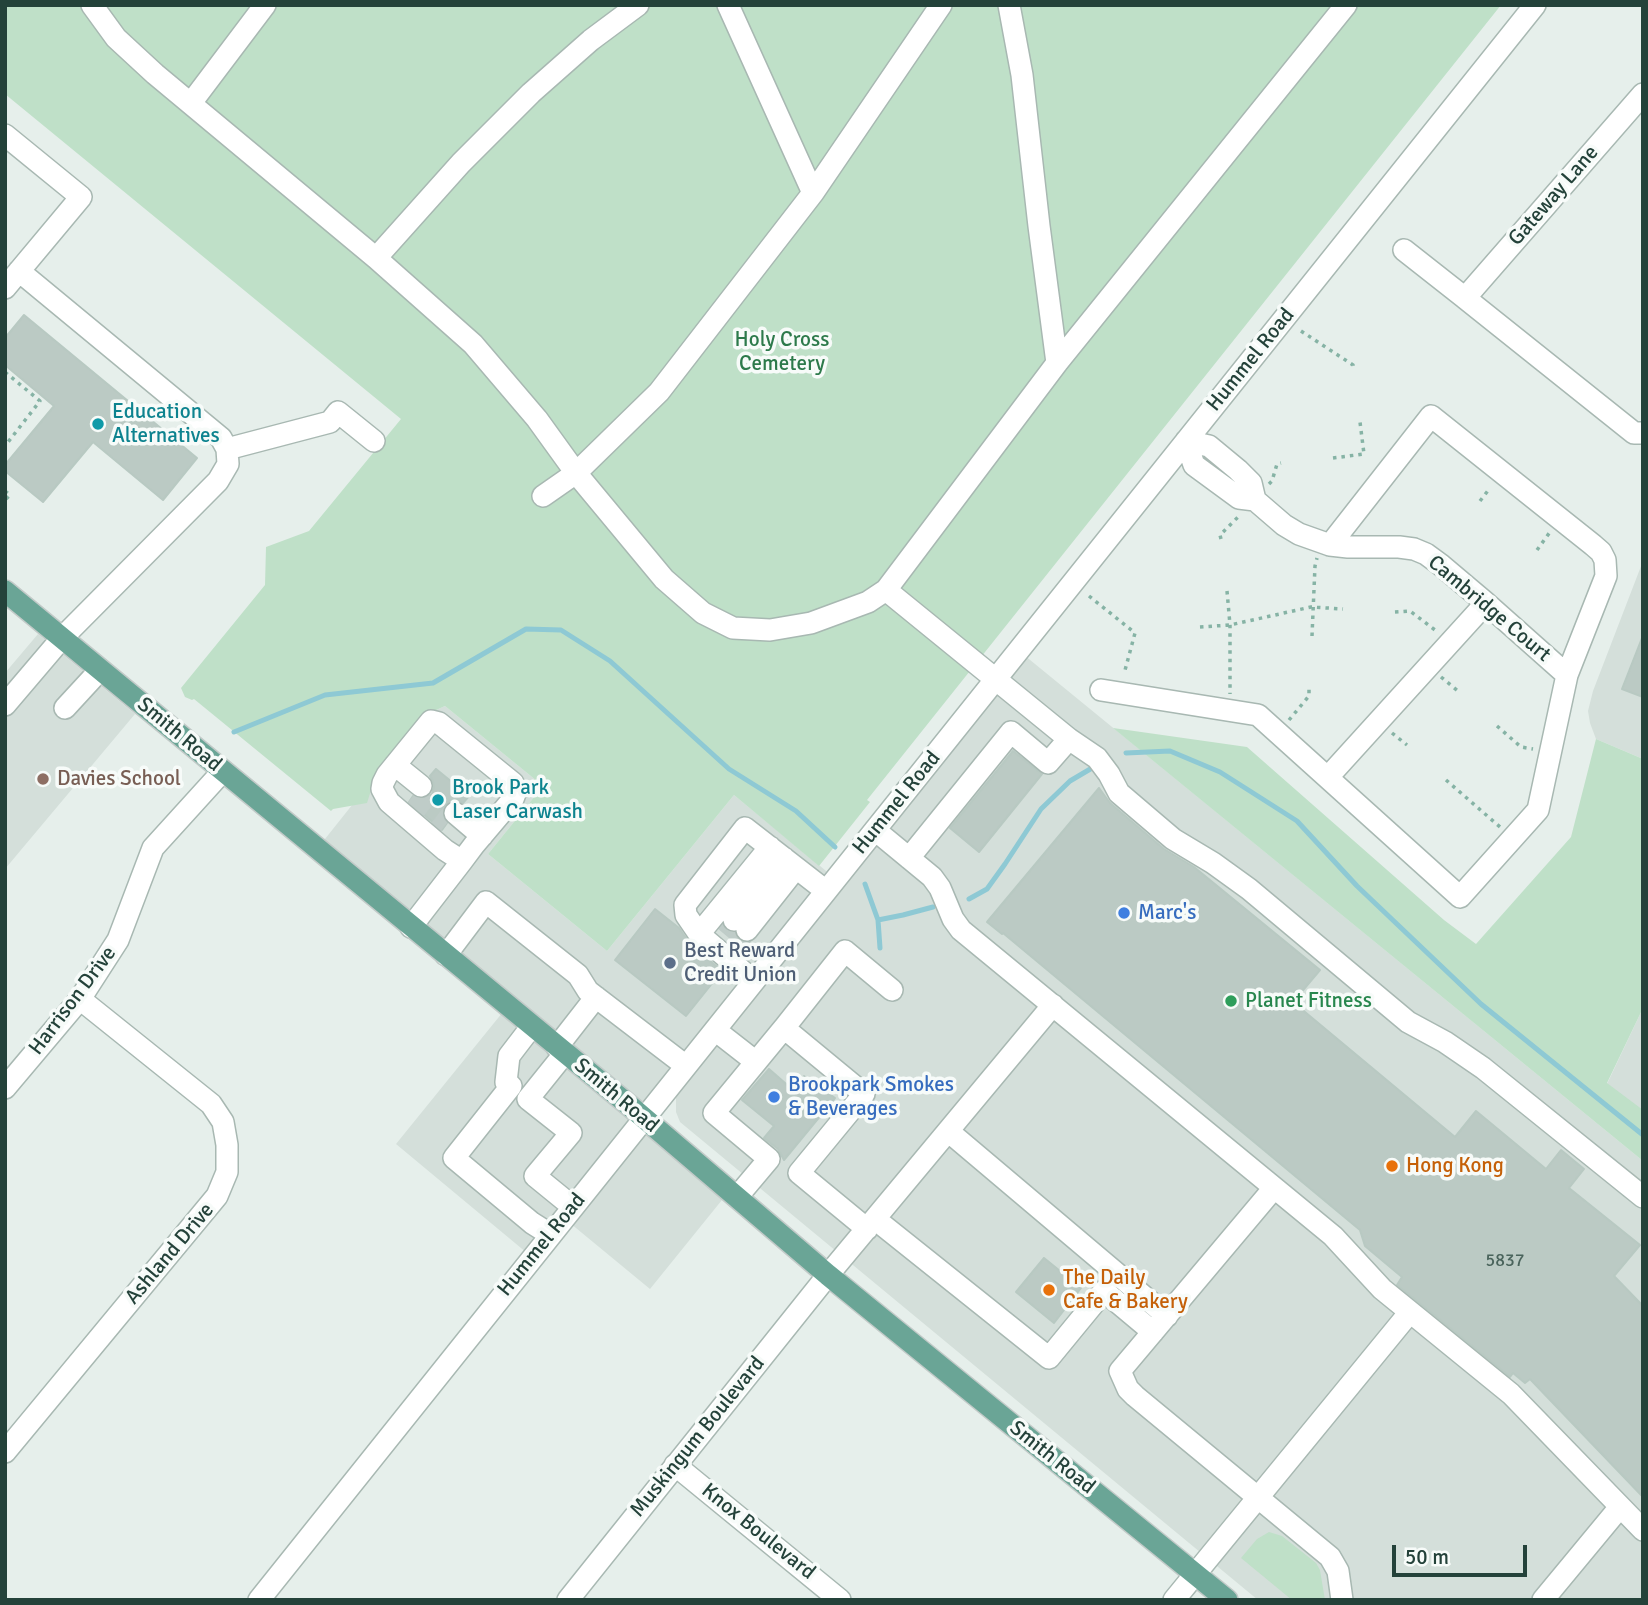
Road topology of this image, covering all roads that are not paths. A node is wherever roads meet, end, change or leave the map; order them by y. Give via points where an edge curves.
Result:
1 (92, 5) edge
2 (265, 5) edge
3 (638, 5) edge
4 (728, 5) edge
5 (941, 5) edge
6 (1009, 5) edge
7 (1346, 5) edge
8 (1535, 5) edge
9 (1643, 94) edge
10 (191, 103) junction
11 (5, 135) edge
12 (813, 193) junction
13 (1404, 250) dead end
14 (376, 258) junction
15 (19, 271) junction
16 (5, 288) edge
17 (1465, 298) junction
18 (1057, 363) junction
19 (1643, 433) edge
20 (374, 441) dead end
21 (1186, 441) junction
22 (227, 449) junction
23 (576, 473) junction
24 (543, 496) dead end
25 (1330, 545) junction
26 (886, 590) junction
27 (5, 591) edge
28 (1486, 603) junction
29 (62, 638) junction
30 (100, 670) junction
31 (1567, 675) junction
32 (996, 679) junction
33 (1101, 690) dead end
34 (5, 705) edge
35 (65, 708) dead end
36 (1069, 739) junction
37 (391, 770) junction
38 (222, 772) junction
39 (1328, 777) junction
40 (417, 791) tunnel mouth
41 (451, 818) tunnel mouth
42 (875, 830) junction
43 (473, 847) junction
44 (783, 858) junction
45 (909, 858) junction
46 (826, 891) junction
47 (411, 927) junction
48 (725, 935) junction
49 (446, 956) junction
50 (754, 981) junction
51 (892, 990) dead end
52 (596, 998) junction
53 (80, 999) junction
54 (1053, 1005) junction
55 (532, 1026) junction
56 (784, 1027) junction
57 (715, 1030) junction
58 (561, 1050) junction
59 (756, 1062) junction
60 (686, 1066) junction
61 (5, 1088) edge
62 (520, 1092) junction
63 (644, 1118) junction
64 (948, 1131) junction
65 (1274, 1188) junction
66 (737, 1197) junction
67 (1643, 1197) edge
68 (573, 1207) junction
69 (871, 1224) junction
70 (551, 1234) junction
71 (828, 1275) junction
72 (1410, 1312) junction
73 (1160, 1324) junction
74 (5, 1452) edge
75 (675, 1465) junction
76 (1257, 1497) junction
77 (1620, 1507) junction
78 (1643, 1530) edge
79 (1195, 1574) junction
80 (259, 1600) edge
81 (568, 1600) edge
82 (840, 1600) edge
83 (1174, 1600) edge
84 (1227, 1600) edge
85 (1342, 1600) edge
86 (1543, 1600) edge

1 - 10 street via 116,38
2 - 10 street
3 - 14 street via 531,93
4 - 12 street
5 - 12 street
6 - 18 street via 1022,75
7 - 18 street
8 - 21 street, Hummel Road
9 - 17 street, Gateway Lane
10 - 14 street
11 - 15 street via 82,197
12 - 23 street via 659,392
13 - 17 street
14 - 23 street via 473,344
15 - 16 street
15 - 22 street via 211,429
17 - 19 street via 1634,433
18 - 26 street
20 - 22 street via 338,412 330,422
21 - 25 street, Cambridge Court via 1209,446 1238,470 1251,483 1255,500 1284,525
21 - 32 street, Hummel Road
22 - 29 street via 228,464 218,481
23 - 24 street
23 - 26 street via 664,579 703,613 733,628 770,630 811,623 868,602
25 - 28 street, Cambridge Court via 1414,549
25 - 31 street via 1431,416 1601,552 1606,576
26 - 32 street
27 - 29 main road, Smith Road
28 - 31 street, Cambridge Court
28 - 39 street
29 - 30 main road, Smith Road
29 - 34 street
30 - 35 street
30 - 38 main road, Smith Road
31 - 39 street via 1538,810 1460,897
32 - 36 street
32 - 42 street, Hummel Road
33 - 39 street via 1258,715
36 - 45 street via 1048,763 1011,732
36 - 67 street via 1097,758 1119,793 1173,839 1249,889 1408,1021 1483,1068
37 - 40 street
37 - 43 street via 382,789 389,802 445,850
37 - 43 street via 431,721 513,783 513,799
38 - 47 main road, Smith Road
38 - 53 street, Harrison Drive via 153,848 118,940
41 - 43 street
42 - 45 street
42 - 46 street, Hummel Road
43 - 47 street
44 - 46 street
44 - 48 street
44 - 48 street
44 - 48 street via 745,828 685,905 686,915
45 - 54 street via 937,882 961,930
46 - 50 street, Hummel Road
47 - 49 main road, Smith Road
48 - 50 street
49 - 52 street via 486,902 578,975
49 - 55 main road, Smith Road
50 - 57 street, Hummel Road
51 - 56 street via 845,951
52 - 58 street
52 - 60 street
53 - 61 street, Harrison Drive
53 - 74 street, Ashland Drive via 211,1104 223,1122 227,1172 218,1196
54 - 64 street, Muskingum Boulevard
54 - 65 street
55 - 58 main road, Smith Road
55 - 62 street via 509,1056 506,1082
56 - 59 street
56 - 69 street via 864,1094 799,1173
57 - 59 street
57 - 60 street, Hummel Road
58 - 62 street
58 - 63 main road, Smith Road
59 - 66 street via 714,1113 769,1159
60 - 63 street, Hummel Road
62 - 68 street via 571,1132 535,1176
62 - 70 street via 454,1158
63 - 66 main road, Smith Road
63 - 68 street, Hummel Road
64 - 69 street, Muskingum Boulevard
64 - 73 street
65 - 72 street via 1333,1236
65 - 73 street
66 - 71 main road, Smith Road
68 - 70 street, Hummel Road
69 - 71 street, Muskingum Boulevard
69 - 73 street via 1049,1358 1104,1291
70 - 80 street, Hummel Road
71 - 75 street, Muskingum Boulevard
71 - 79 main road, Smith Road
72 - 76 street
72 - 77 street via 1511,1394
73 - 76 street via 1120,1371 1128,1389
75 - 81 street, Muskingum Boulevard
75 - 82 street, Knox Boulevard
76 - 79 street
76 - 85 street via 1330,1557 1338,1571
77 - 78 street
77 - 86 street
79 - 83 street
79 - 84 main road, Smith Road

